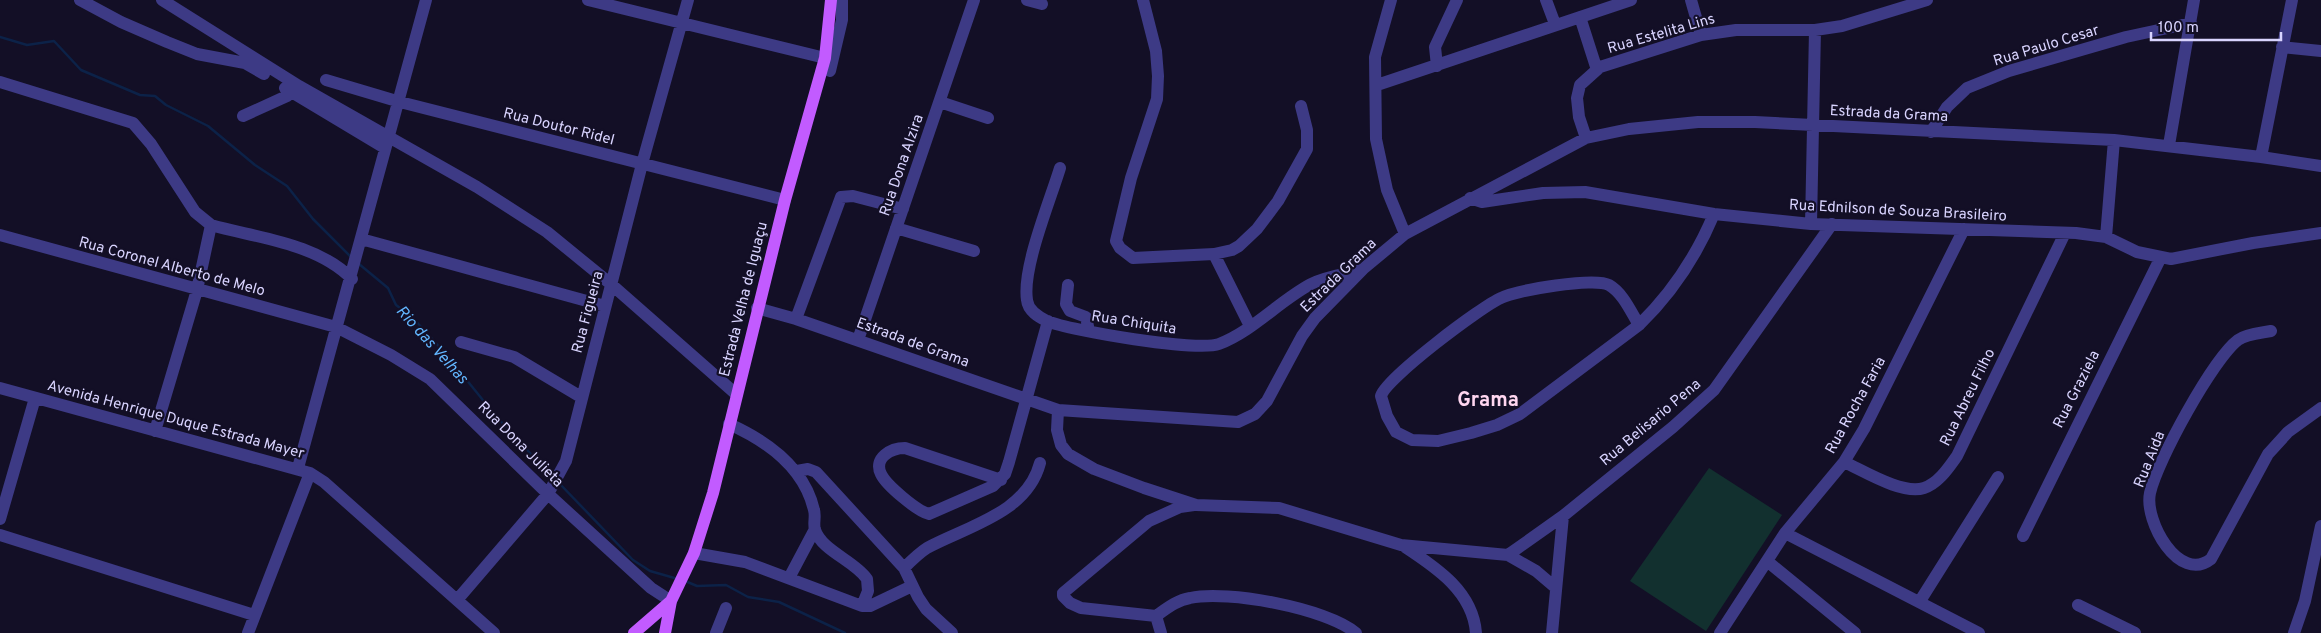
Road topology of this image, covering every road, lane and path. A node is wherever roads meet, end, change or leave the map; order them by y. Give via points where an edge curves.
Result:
1 (80, 0) edge
2 (162, 0) edge
3 (426, 0) edge
4 (588, 0) edge
5 (688, 0) edge
6 (831, 0) edge
7 (842, 0) edge
8 (974, 0) edge
9 (1027, 0) edge
10 (1143, 0) edge
11 (1391, 0) edge
12 (1457, 0) edge
13 (1546, 0) edge
14 (1631, 0) edge
15 (1691, 0) edge
16 (1927, 0) edge
17 (2194, 0) edge
18 (2292, 0) edge
19 (177, 4) edge
20 (1042, 4) dead end
21 (1580, 17) junction
22 (682, 23) junction
23 (2191, 23) junction
24 (1555, 24) junction
25 (1815, 30) junction
26 (1701, 35) junction
27 (2282, 47) junction
28 (2321, 51) edge
29 (825, 58) junction
30 (1437, 66) junction
31 (1597, 70) junction
32 (830, 71) dead end
33 (326, 80) dead end
34 (0, 82) edge
35 (1376, 85) junction
36 (296, 89) junction
37 (400, 102) junction
38 (940, 102) junction
39 (1301, 106) dead end
40 (242, 116) dead end
41 (988, 118) dead end
42 (1813, 126) junction
43 (1931, 132) junction
44 (1586, 138) junction
45 (2114, 140) junction
46 (388, 142) junction
47 (2169, 146) junction
48 (2261, 156) junction
49 (642, 164) junction
50 (2321, 166) edge
51 (1060, 168) dead end
52 (1470, 198) junction
53 (785, 200) junction
54 (903, 209) junction
55 (1714, 214) junction
56 (1811, 224) junction
57 (1832, 224) junction
58 (210, 225) junction
59 (896, 228) junction
60 (1964, 229) junction
61 (2065, 233) junction
62 (2321, 233) edge
63 (1405, 234) junction
64 (0, 235) edge
65 (2106, 237) junction
66 (360, 243) junction
67 (974, 251) dead end
68 (1214, 254) junction
69 (2160, 258) junction
70 (1363, 269) junction
71 (352, 276) junction
72 (612, 285) junction
73 (1068, 285) dead end
74 (197, 290) junction
75 (605, 306) junction
76 (757, 308) junction
77 (796, 319) junction
78 (1048, 321) junction
79 (1639, 324) junction
80 (1250, 326) junction
81 (336, 327) junction
82 (1089, 331) junction
83 (2271, 331) dead end
84 (858, 340) junction
85 (461, 342) dead end
86 (0, 388) edge
87 (736, 394) junction
88 (582, 397) junction
89 (35, 398) junction
90 (1027, 399) junction
91 (2321, 408) edge
92 (1058, 410) junction
93 (729, 424) junction
94 (156, 430) junction
95 (1844, 462) junction
96 (1040, 463) dead end
97 (304, 470) junction
98 (797, 471) junction
99 (1998, 477) dead end
100 (1001, 480) junction
101 (549, 492) junction
102 (1196, 505) junction
103 (1563, 516) junction
104 (0, 519) edge
105 (2321, 526) edge
106 (815, 530) junction
107 (1785, 533) junction
108 (0, 536) edge
109 (2023, 536) dead end
110 (1401, 545) junction
111 (694, 553) junction
112 (1508, 555) junction
113 (1766, 561) junction
114 (904, 568) junction
115 (790, 578) junction
116 (912, 586) junction
117 (1556, 588) junction
118 (673, 596) junction
119 (457, 600) junction
120 (1920, 601) junction
121 (2078, 605) dead end
122 (862, 606) junction
123 (726, 608) dead end
124 (254, 615) junction
125 (1156, 616) junction
126 (638, 629) edge
127 (248, 633) edge
128 (494, 633) edge
129 (664, 633) edge
130 (716, 633) edge
131 (952, 633) edge
132 (1161, 633) edge
133 (1356, 633) edge
134 (1476, 633) edge
135 (1552, 633) edge
136 (1720, 633) edge
137 (1855, 633) edge
138 (1979, 633) edge
139 (2135, 633) edge
140 (2294, 633) edge

1 - 36 street via 182,48 245,63
2 - 19 street
3 - 37 street
4 - 22 street
5 - 22 street, Rua Figueira
6 - 29 main road, Estrada Velha de Iguaçu
7 - 32 street via 842,20
8 - 38 street, Rua Dona Alzira
9 - 20 street
10 - 68 street via 1156,51 1157,99 1131,178 1116,240 1120,248 1133,258
11 - 35 street via 1376,57
12 - 30 street via 1435,46
13 - 24 street
14 - 21 street
15 - 26 street
16 - 25 street, Rua Estelita Lins via 1842,26
17 - 23 street
18 - 27 street
19 - 36 street
21 - 24 street
21 - 31 street
22 - 29 street
22 - 49 street, Rua Figueira
23 - 43 street, Rua Paulo Cesar via 2126,37 2009,71 1967,88 1947,107
23 - 47 street
24 - 30 street
25 - 26 street, Rua Estelita Lins via 1762,28
25 - 42 street
26 - 31 street, Rua Estelita Lins
27 - 28 street
27 - 48 street
29 - 53 main road, Estrada Velha de Iguaçu
30 - 35 street
31 - 44 street, Rua Estelita Lins via 1580,85 1577,98
33 - 37 street, Rua Doutor Ridel
34 - 58 street via 133,122 195,212
35 - 63 street via 1376,138 1387,190
36 - 40 street
36 - 46 street
37 - 46 street
37 - 49 street, Rua Doutor Ridel
38 - 41 street
38 - 54 street, Rua Dona Alzira
39 - 68 street via 1307,130 1307,149 1293,177 1248,239 1232,250
42 - 43 street, Estrada da Grama
42 - 44 street, Estrada da Grama via 1698,122 1629,129
42 - 56 street
43 - 45 street, Estrada da Grama
44 - 52 street, Estrada da Grama
45 - 47 street, Estrada da Grama
45 - 65 street
46 - 66 street
46 - 72 street via 477,186 547,232
47 - 48 street, Estrada da Grama
48 - 50 street, Estrada da Grama
49 - 53 street, Rua Doutor Ridel
49 - 72 street, Rua Figueira
51 - 78 street, Rua Chiquita via 1027,285 1030,309
52 - 55 street, Rua Ednilson de Souza Brasileiro via 1482,202 1543,193 1584,192
52 - 63 street, Estrada Grama
53 - 76 main road, Estrada Velha de Iguaçu
54 - 59 street, Rua Dona Alzira
54 - 77 street via 853,196 841,197
55 - 56 street, Rua Ednilson de Souza Brasileiro
55 - 79 street via 1683,275 1667,297
56 - 57 street, Rua Ednilson de Souza Brasileiro
57 - 60 street, Rua Ednilson de Souza Brasileiro
57 - 103 street, Rua Belisario Pena via 1714,390
58 - 71 street via 315,252
58 - 74 street
59 - 67 street
59 - 84 street, Rua Dona Alzira
60 - 61 street, Rua Ednilson de Souza Brasileiro
60 - 95 street, Rua Rocha Faria via 1864,429
61 - 65 street, Rua Ednilson de Souza Brasileiro
61 - 95 street, Rua Abreu Filho via 1957,456 1937,480 1924,488 1910,489
62 - 69 street, Rua Ednilson de Souza Brasileiro via 2185,258
63 - 70 street, Estrada Grama
64 - 74 street, Rua Coronel Alberto de Melo
65 - 69 street, Rua Ednilson de Souza Brasileiro via 2137,252
66 - 71 street
66 - 75 street
68 - 80 street
69 - 109 street, Rua Graziela
70 - 80 street, Rua Chiquita via 1322,278
70 - 92 street, Estrada Grama via 1315,318 1267,401 1246,420 1224,423
71 - 81 street
72 - 75 street, Rua Figueira
72 - 87 street
73 - 82 street via 1066,304 1070,310 1086,317
74 - 81 street, Rua Coronel Alberto de Melo
74 - 94 street
75 - 88 street, Rua Figueira
76 - 77 street, Estrada de Grama
76 - 87 main road, Estrada Velha de Iguaçu
77 - 84 street, Estrada de Grama
78 - 82 street, Rua Chiquita
78 - 90 street
79 - 79 street via 1550,393 1497,425 1424,442 1396,432 1387,416 1381,396 1389,383 1445,337 1500,298 1516,292 1579,283 1609,285
80 - 82 street, Rua Chiquita via 1229,340 1204,348
81 - 97 street
81 - 101 street, Rua Dona Julieta via 430,379
83 - 91 street, Rua Aida via 2241,338 2219,358 2163,459 2150,494 2153,524 2165,546 2192,566 2210,559 2268,454 2288,432
84 - 90 street, Estrada de Grama
85 - 88 street via 514,357
86 - 89 street, Avenida Henrique Duque Estrada Mayer
87 - 93 main road, Estrada Velha de Iguaçu
88 - 101 street, Rua Figueira via 568,455
89 - 94 street, Avenida Henrique Duque Estrada Mayer
89 - 104 street
90 - 92 street, Estrada de Grama
90 - 100 street
92 - 102 street via 1057,430 1061,446 1077,461
93 - 98 street via 771,447
93 - 111 main road, Estrada Velha de Iguaçu
94 - 97 street, Avenida Henrique Duque Estrada Mayer
95 - 107 street, Rua Rocha Faria
96 - 114 street via 1036,479 1019,499 1001,512 925,550
97 - 119 street, Avenida Henrique Duque Estrada Mayer via 324,482
97 - 124 street
98 - 106 street via 814,511
98 - 114 street via 808,469 816,472
99 - 120 street
100 - 100 street via 905,448 883,456 879,469 883,478 917,509 928,514
101 - 118 street, Rua Dona Julieta via 651,588
101 - 119 street, Rua Figueira
102 - 110 street via 1279,508
102 - 125 street via 1180,507 1149,521 1063,593 1070,603 1081,608
103 - 112 street, Rua Belisario Pena
103 - 117 street
105 - 140 street via 2305,601
106 - 115 street
106 - 122 street via 826,545 867,579 868,591
107 - 113 street, Rua Rocha Faria
107 - 120 street
108 - 124 street
110 - 112 street
110 - 134 street via 1456,586 1467,601
111 - 115 street via 745,562
111 - 118 main road, Estrada Velha de Iguaçu
112 - 117 street via 1536,570
113 - 136 street, Rua Rocha Faria
113 - 137 street
114 - 116 street
115 - 122 street
116 - 122 street via 870,606
116 - 131 street via 926,608
117 - 135 street
118 - 126 main road, Estrada Velha de Iguaçu
118 - 129 main road, Estrada Velha de Iguaçu
119 - 128 street, Avenida Henrique Duque Estrada Mayer
120 - 138 street
121 - 139 street
123 - 130 street
124 - 127 street
125 - 132 street
125 - 133 street via 1188,598 1208,595 1321,614
126 - 129 main road via 656,625

